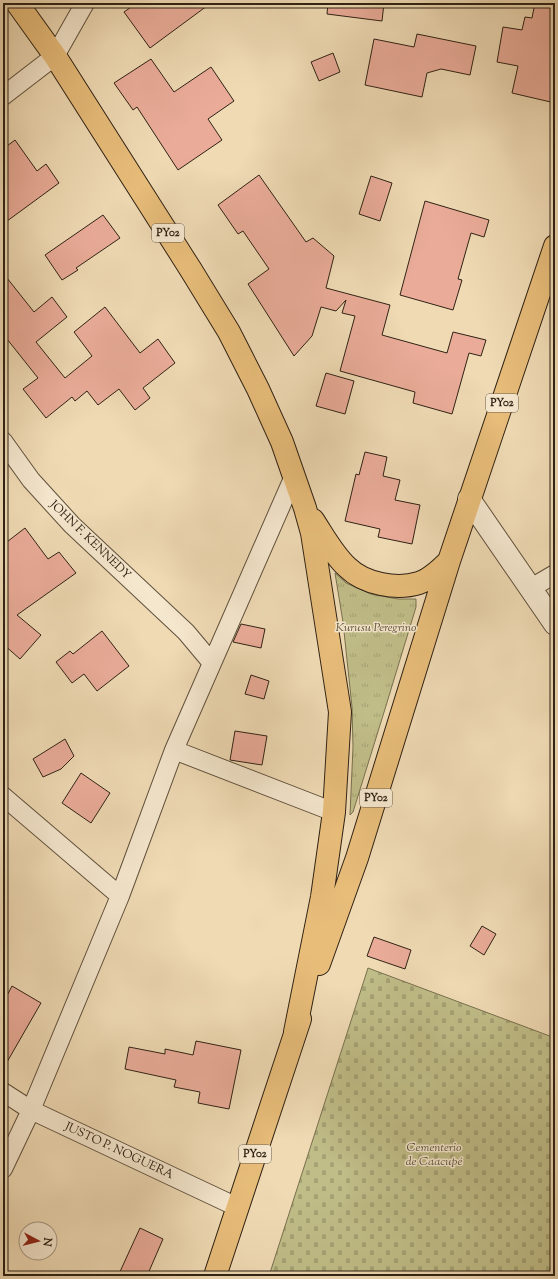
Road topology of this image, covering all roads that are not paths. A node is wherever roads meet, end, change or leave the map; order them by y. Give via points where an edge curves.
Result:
1 (17, 3) edge
2 (85, 3) edge
3 (56, 56) junction
4 (3, 96) edge
5 (555, 246) edge
6 (3, 441) edge
7 (294, 476) junction
8 (469, 500) junction
9 (305, 508) junction
10 (449, 561) junction
11 (555, 574) edge
12 (531, 588) junction
13 (555, 624) edge
14 (212, 663) junction
15 (174, 750) junction
16 (3, 796) edge
17 (334, 812) junction
18 (120, 896) junction
19 (295, 1032) junction
20 (3, 1092) edge
21 (31, 1110) junction
22 (3, 1169) edge
23 (237, 1208) junction
24 (215, 1276) edge

1 - 3 main road, PY02
2 - 3 street
3 - 4 street
3 - 7 main road, PY02 via 229,332 282,442
5 - 8 main road, PY02
6 - 14 street, JOHN F. KENNEDY via 31,480 72,525 186,632
7 - 9 main road, PY02
7 - 14 street
8 - 10 main road, PY02
8 - 12 street
9 - 10 main road via 347,568 362,578 400,586 420,583
9 - 17 main road, PY02 via 312,533 340,712
10 - 19 main road, PY02 via 357,858
11 - 12 street
12 - 13 street
14 - 15 street
15 - 17 street
15 - 18 street
16 - 18 street
17 - 19 main road, PY02 via 322,897
18 - 21 street
19 - 23 main road, PY02
20 - 21 street, JUSTO P. NOGUERA
21 - 22 street
21 - 23 street, JUSTO P. NOGUERA
23 - 24 main road, PY02

